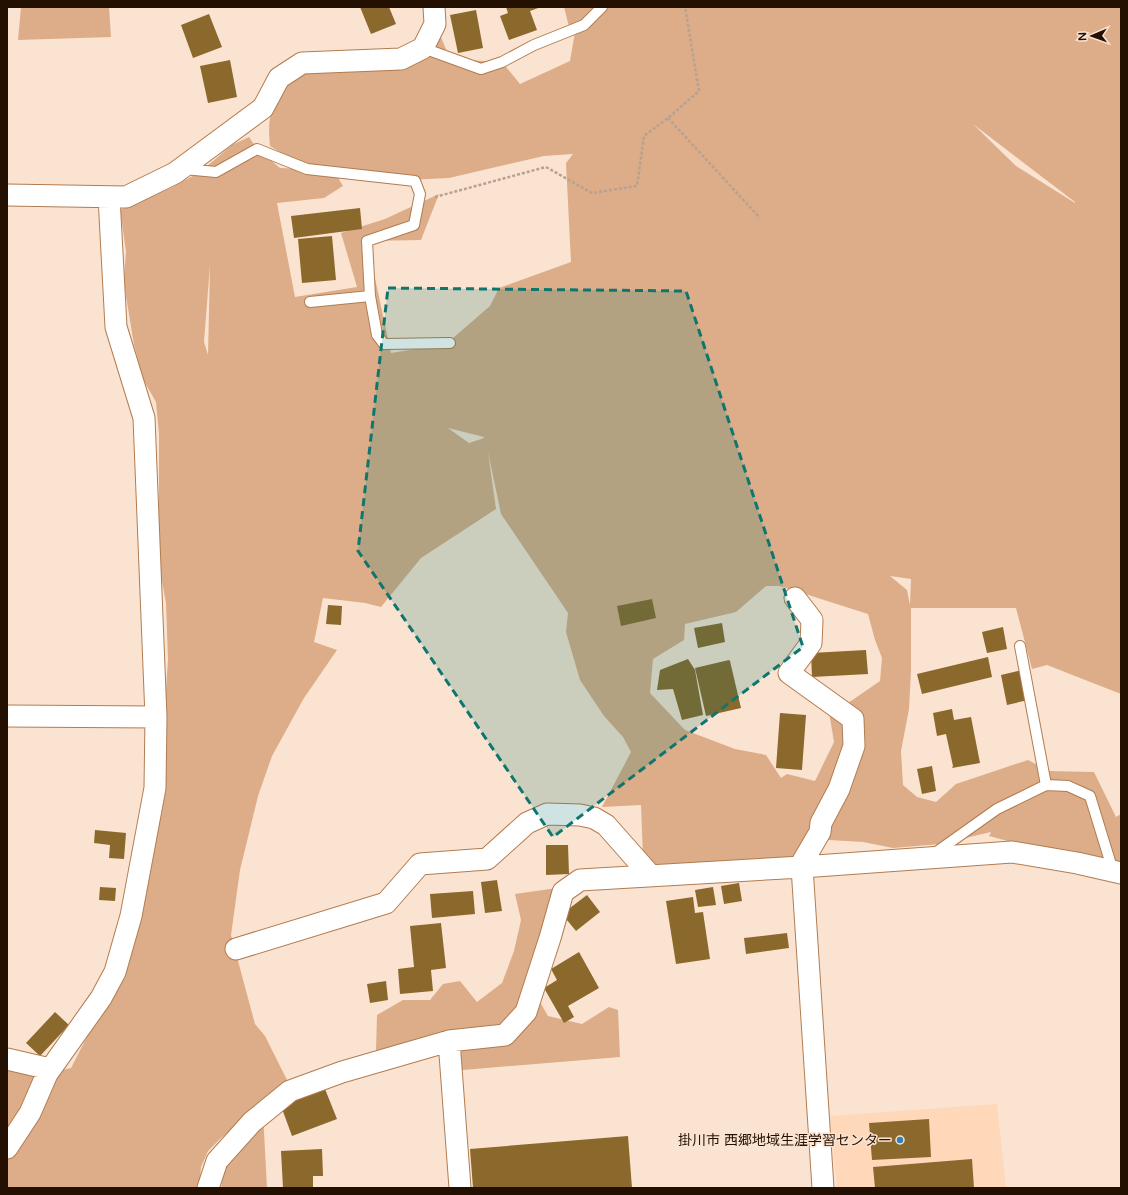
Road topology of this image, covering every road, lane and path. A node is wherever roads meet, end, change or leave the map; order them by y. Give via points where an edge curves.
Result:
1 (434, 7) edge
2 (602, 7) edge
3 (685, 7) edge
4 (423, 48) junction
5 (668, 118) junction
6 (180, 169) junction
7 (7, 195) edge
8 (109, 197) junction
9 (419, 201) junction
10 (760, 218) dead end
11 (370, 296) junction
12 (310, 302) dead end
13 (450, 343) dead end
14 (794, 598) dead end
15 (1020, 646) dead end
16 (7, 716) edge
17 (156, 717) junction
18 (1046, 785) junction
19 (928, 858) junction
20 (802, 867) junction
21 (1117, 872) edge
22 (650, 876) junction
23 (236, 949) dead end
24 (449, 1041) junction
25 (7, 1059) edge
26 (50, 1069) junction
27 (7, 1148) edge
28 (208, 1188) edge
29 (460, 1188) edge
30 (823, 1188) edge

1 - 4 street via 435,24
2 - 4 lane via 584,25 481,69
3 - 5 path via 699,91
4 - 6 street via 401,59 302,63 279,78 263,108
5 - 9 path via 644,136 637,186 592,193 546,168
5 - 10 path
6 - 8 street via 126,197
6 - 9 lane via 216,172 257,149 307,169 415,181 420,194
7 - 8 street
8 - 17 street via 116,326 144,418
9 - 11 lane via 414,225 367,241
11 - 12 lane
11 - 13 lane via 377,335 384,344
14 - 20 street via 812,620 811,643 789,673 853,719 854,746 839,789
15 - 18 lane
16 - 17 street
17 - 26 street via 155,788 131,916 115,972 101,998
18 - 19 lane via 997,810
18 - 21 lane via 1068,786 1090,796
19 - 20 street
19 - 21 street via 1012,852
20 - 22 street
20 - 30 street
22 - 23 street via 606,825 594,818 580,815 547,814 526,823 487,859 420,864 386,903
22 - 24 street via 580,880 563,892 526,1012 505,1035
24 - 28 street via 290,1090 252,1122 218,1161
24 - 29 street
25 - 26 street
26 - 27 street via 30,1113

